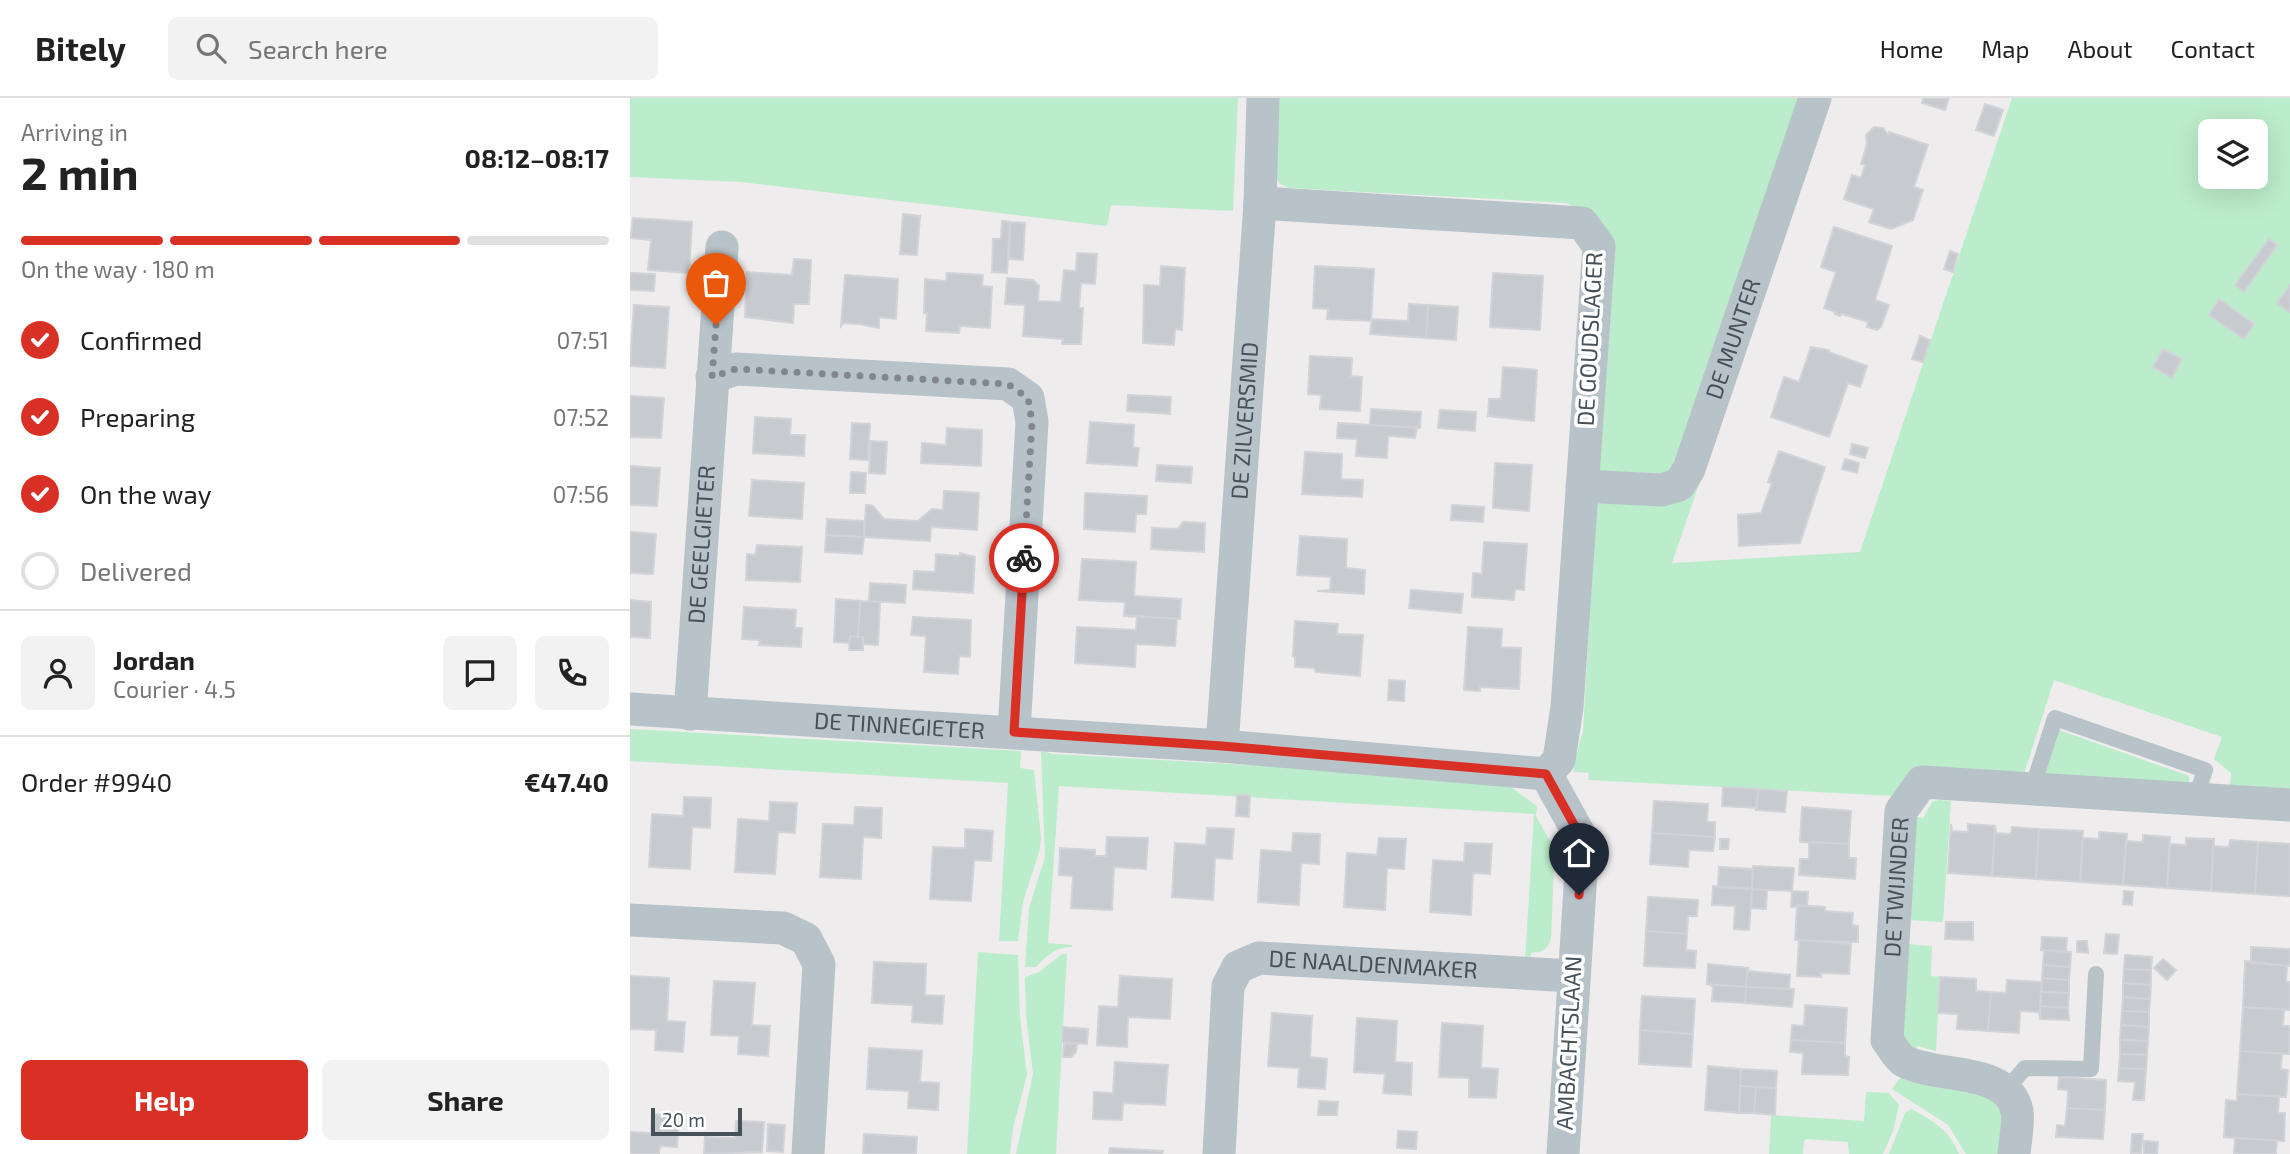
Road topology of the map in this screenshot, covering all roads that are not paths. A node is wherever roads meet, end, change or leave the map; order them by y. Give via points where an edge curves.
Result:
1 (1263, 98) edge
2 (1815, 98) edge
3 (1260, 203) junction
4 (722, 247) dead end
5 (712, 377) junction
6 (1583, 486) junction
7 (630, 709) edge
8 (690, 713) junction
9 (1014, 732) junction
10 (1222, 746) junction
11 (1546, 774) junction
12 (2032, 789) junction
13 (2195, 800) junction
14 (2290, 805) edge
15 (630, 920) edge
16 (2096, 974) dead end
17 (1573, 976) junction
18 (2006, 1090) junction
19 (808, 1154) edge
20 (1219, 1154) edge
21 (1563, 1154) edge
22 (2014, 1154) edge

1 - 3 street, DE ZILVERSMID
2 - 6 street, DE MUNTER via 1689,469 1679,485 1661,490
3 - 6 street, DE GOUDSLAGER via 1582,223 1599,246
3 - 10 street, DE ZILVERSMID
4 - 5 street, DE GEELGIETER
5 - 8 street, DE GEELGIETER
5 - 9 street via 736,369 1008,384 1028,398 1032,422
6 - 11 street, DE GOUDSLAGER via 1567,707 1559,760
7 - 8 street, DE TINNEGIETER
8 - 9 street, DE TINNEGIETER
9 - 10 street, DE TINNEGIETER
10 - 11 street, DE TINNEGIETER
11 - 17 street, AMBACHTSLAAN via 1583,841
12 - 13 street, DE TWIJNDER
12 - 13 lane via 2054,718 2205,769
12 - 18 street, DE TWIJNDER via 1922,782 1901,811 1887,1040 1902,1060 1940,1073 1991,1080
13 - 14 street, DE TWIJNDER
15 - 19 street via 783,928 806,939 819,964
16 - 18 lane via 2091,1069 2025,1068
17 - 20 street, DE NAALDENMAKER via 1259,958 1238,967 1228,986
17 - 21 street, AMBACHTSLAAN
18 - 22 street via 2017,1111

